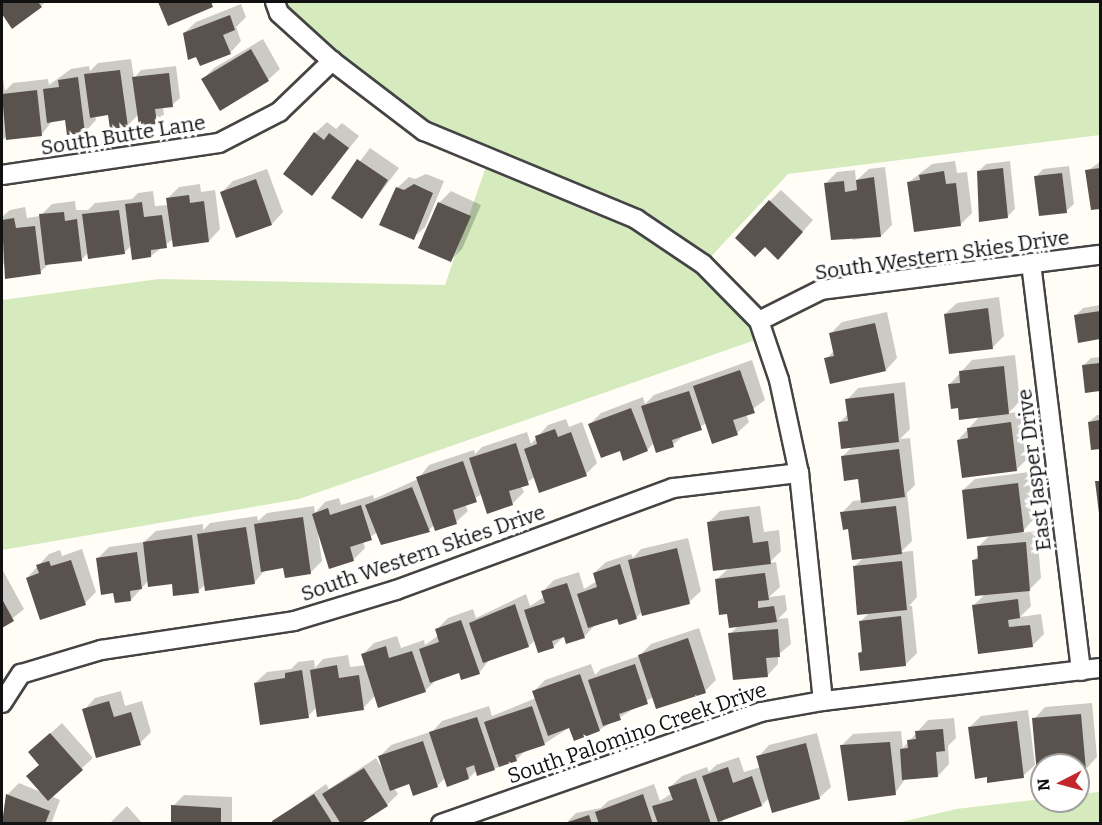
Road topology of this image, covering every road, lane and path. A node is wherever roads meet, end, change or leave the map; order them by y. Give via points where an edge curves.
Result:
1 (275, 2) edge
2 (332, 61) junction
3 (2, 175) edge
4 (1101, 255) edge
5 (1031, 263) junction
6 (759, 321) junction
7 (799, 473) junction
8 (1101, 668) edge
9 (1081, 671) junction
10 (823, 701) junction
11 (2, 703) edge
12 (441, 824) edge

1 - 2 street via 279,13
2 - 3 street, South Butte Lane via 279,112 219,143
2 - 6 street via 424,130 636,219 703,264
4 - 5 street, South Western Skies Drive
5 - 6 street, South Western Skies Drive via 820,290
5 - 9 street, East Jasper Drive
6 - 7 street via 779,380
7 - 10 street
7 - 11 street, South Western Skies Drive via 673,488 396,590 294,621 101,650 21,674
8 - 9 street, South Palomino Creek Drive
9 - 10 street, South Palomino Creek Drive
10 - 12 street, South Palomino Creek Drive via 760,712

